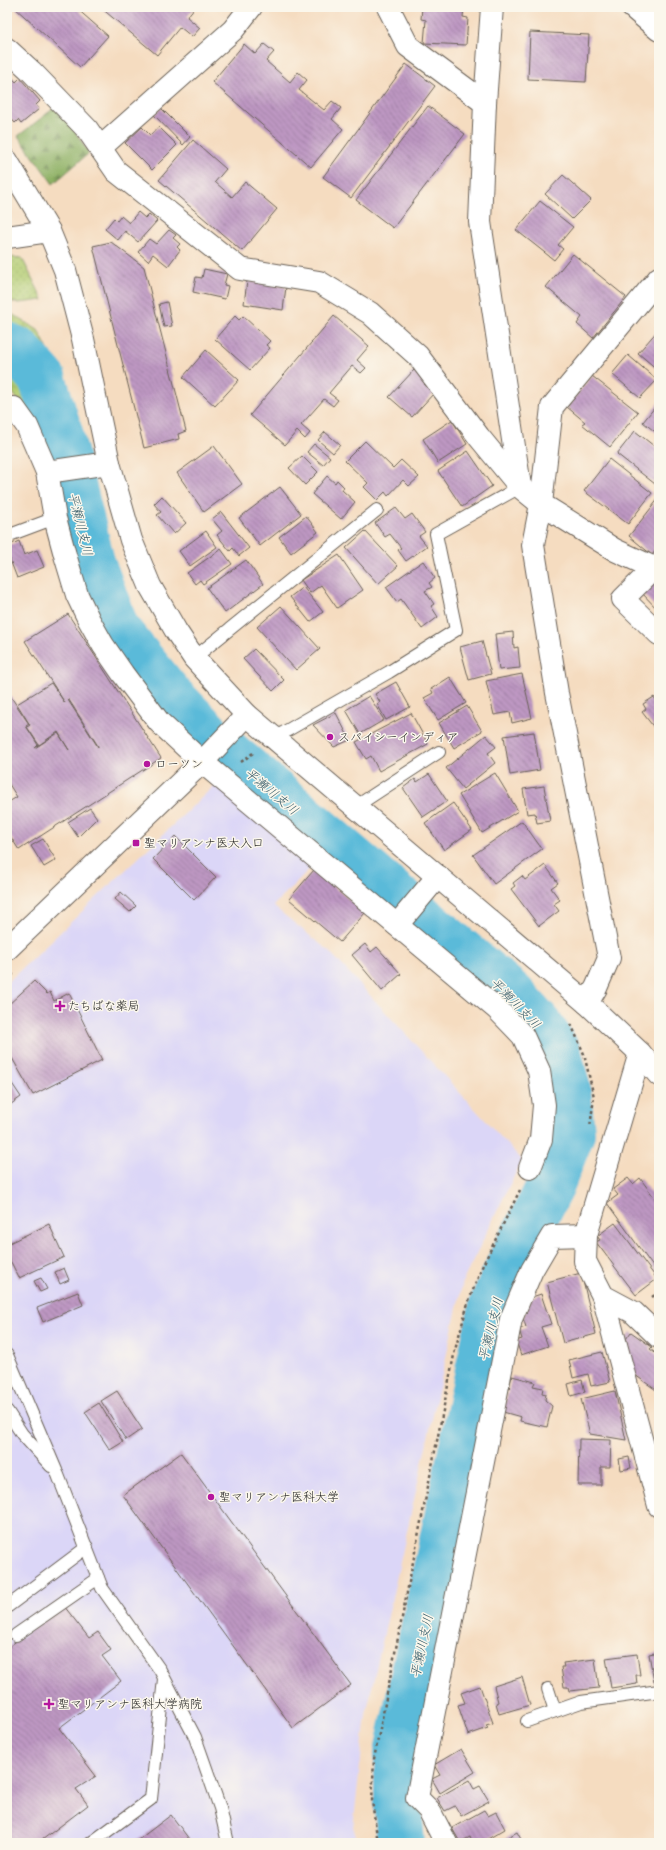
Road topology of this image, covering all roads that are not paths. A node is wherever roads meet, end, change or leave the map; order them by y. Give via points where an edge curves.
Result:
1 (251, 7) edge
2 (388, 7) edge
3 (492, 7) edge
4 (632, 7) edge
5 (659, 30) edge
6 (7, 49) edge
7 (485, 103) junction
8 (100, 148) junction
9 (7, 162) edge
10 (49, 231) junction
11 (7, 237) edge
12 (659, 278) edge
13 (7, 408) edge
14 (109, 463) junction
15 (52, 472) junction
16 (520, 487) junction
17 (541, 504) junction
18 (377, 510) dead end
19 (55, 518) junction
20 (7, 536) edge
21 (656, 567) edge
22 (659, 634) edge
23 (194, 658) junction
24 (247, 715) junction
25 (274, 738) junction
26 (439, 752) dead end
27 (207, 757) junction
28 (356, 807) junction
29 (438, 876) junction
30 (400, 922) junction
31 (9, 943) edge
32 (587, 1002) junction
33 (640, 1053) junction
34 (659, 1076) edge
35 (530, 1168) road end
36 (586, 1235) junction
37 (603, 1296) junction
38 (659, 1337) edge
39 (7, 1355) edge
40 (7, 1411) edge
41 (58, 1475) junction
42 (659, 1506) edge
43 (87, 1547) junction
44 (98, 1578) junction
45 (7, 1607) edge
46 (16, 1635) dead end
47 (164, 1679) junction
48 (548, 1689) dead end
49 (659, 1691) edge
50 (555, 1711) junction
51 (527, 1721) dead end
52 (91, 1843) edge
53 (228, 1843) edge
54 (446, 1843) edge

1 - 8 street via 233,30
2 - 7 street via 408,46
3 - 7 street
4 - 5 street
6 - 8 street via 87,130
7 - 16 street via 480,222
8 - 16 street via 116,171 240,269 319,282 370,313 418,356
9 - 10 street
10 - 11 street
10 - 14 street via 65,270 83,339
12 - 17 street via 552,407
13 - 15 street via 14,408 27,426
14 - 15 street
14 - 23 street via 131,540 150,586
15 - 19 street
16 - 17 street
16 - 25 lane via 436,534 456,630
17 - 21 street via 615,550
17 - 32 street via 533,545 557,693 609,958
18 - 23 lane
19 - 20 lane
19 - 27 street via 77,595 103,645 159,722
21 - 22 street via 623,599
23 - 24 street
24 - 25 street
24 - 27 street
25 - 28 street
26 - 28 lane
27 - 30 street
27 - 31 street
28 - 29 street
29 - 30 street
29 - 32 street
30 - 35 street via 498,1009 522,1036 539,1071 544,1104 541,1139
32 - 33 street
33 - 34 street
33 - 36 street
36 - 37 street via 586,1261
36 - 54 street via 552,1236 532,1270 511,1319 416,1798 429,1810
37 - 38 street via 633,1312
37 - 42 street
39 - 41 lane
40 - 41 lane via 22,1434
41 - 43 lane
43 - 44 lane
43 - 45 lane
44 - 46 lane
44 - 47 lane via 102,1588
47 - 52 lane via 151,1799
47 - 53 lane via 195,1737 220,1808
48 - 50 lane
49 - 50 lane via 582,1702
50 - 51 lane

